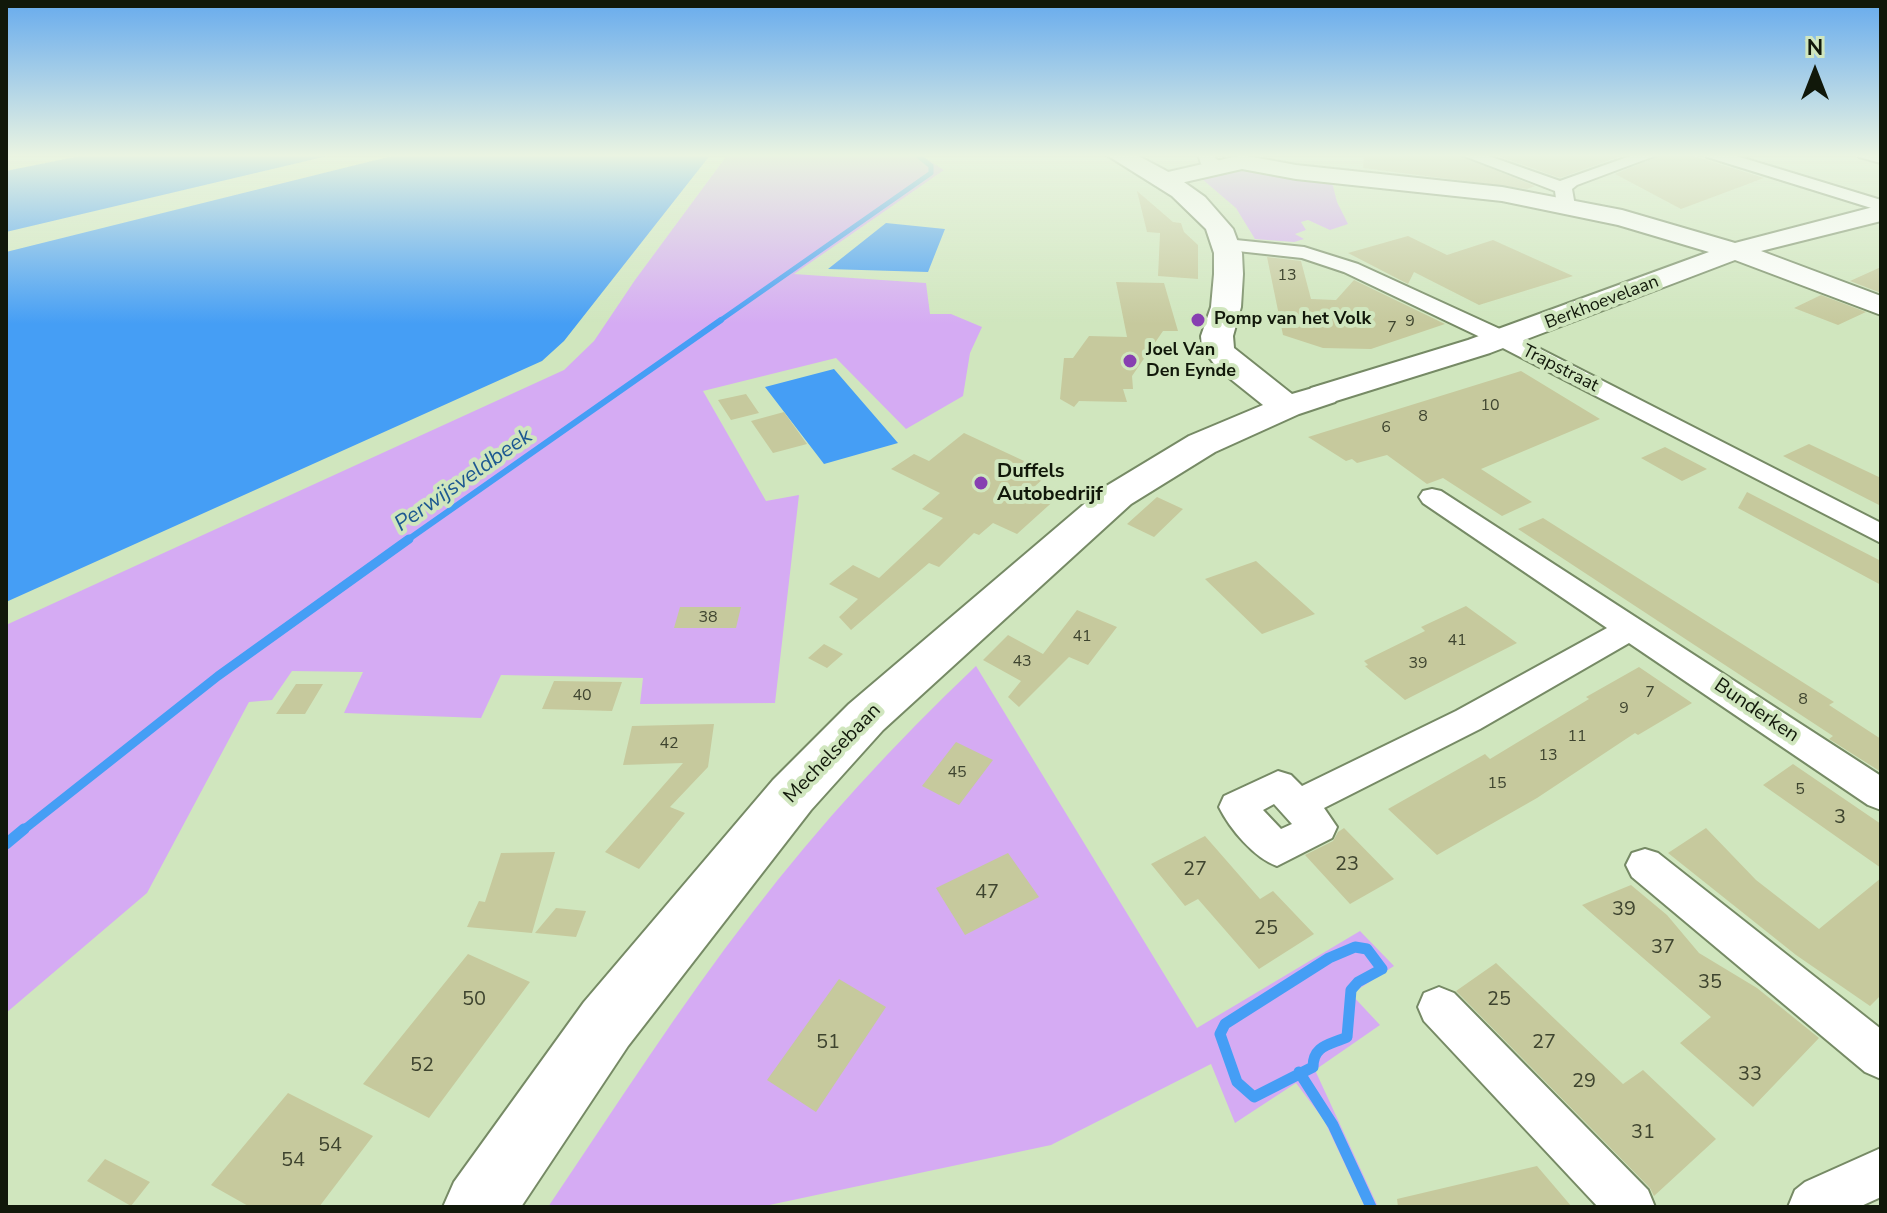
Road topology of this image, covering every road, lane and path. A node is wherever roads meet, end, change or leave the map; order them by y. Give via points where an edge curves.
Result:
1 (1204, 211) edge
2 (1602, 211) edge
3 (1881, 213) edge
4 (1735, 251) junction
5 (1228, 256) junction
6 (1881, 306) edge
7 (1226, 307) junction
8 (1505, 340) junction
9 (1323, 395) junction
10 (1287, 407) junction
11 (1432, 497) dead end
12 (1881, 534) edge
13 (1632, 627) junction
14 (1881, 795) edge
15 (1297, 805) dead end
16 (1645, 865) dead end
17 (1439, 1007) dead end
18 (1881, 1057) edge
19 (1881, 1172) edge
20 (479, 1207) edge
21 (1631, 1207) edge
22 (1812, 1207) edge

1 - 5 main road
2 - 4 main road
3 - 4 main road, Berkhoevelaan
4 - 6 main road
4 - 8 main road, Berkhoevelaan
5 - 7 main road
5 - 8 street, Trapstraat via 1304,253 1351,268
7 - 9 main road via 1239,339
7 - 10 main road via 1215,337 1218,351
8 - 9 main road, Berkhoevelaan
8 - 12 street, Trapstraat
9 - 10 main road, Mechelsebaan
10 - 20 main road, Mechelsebaan via 1202,444 1117,496 866,717 792,795 606,1024
11 - 13 street, Bunderken
13 - 14 street, Bunderken
13 - 15 street via 1468,720
16 - 18 street
17 - 21 street
19 - 22 street

